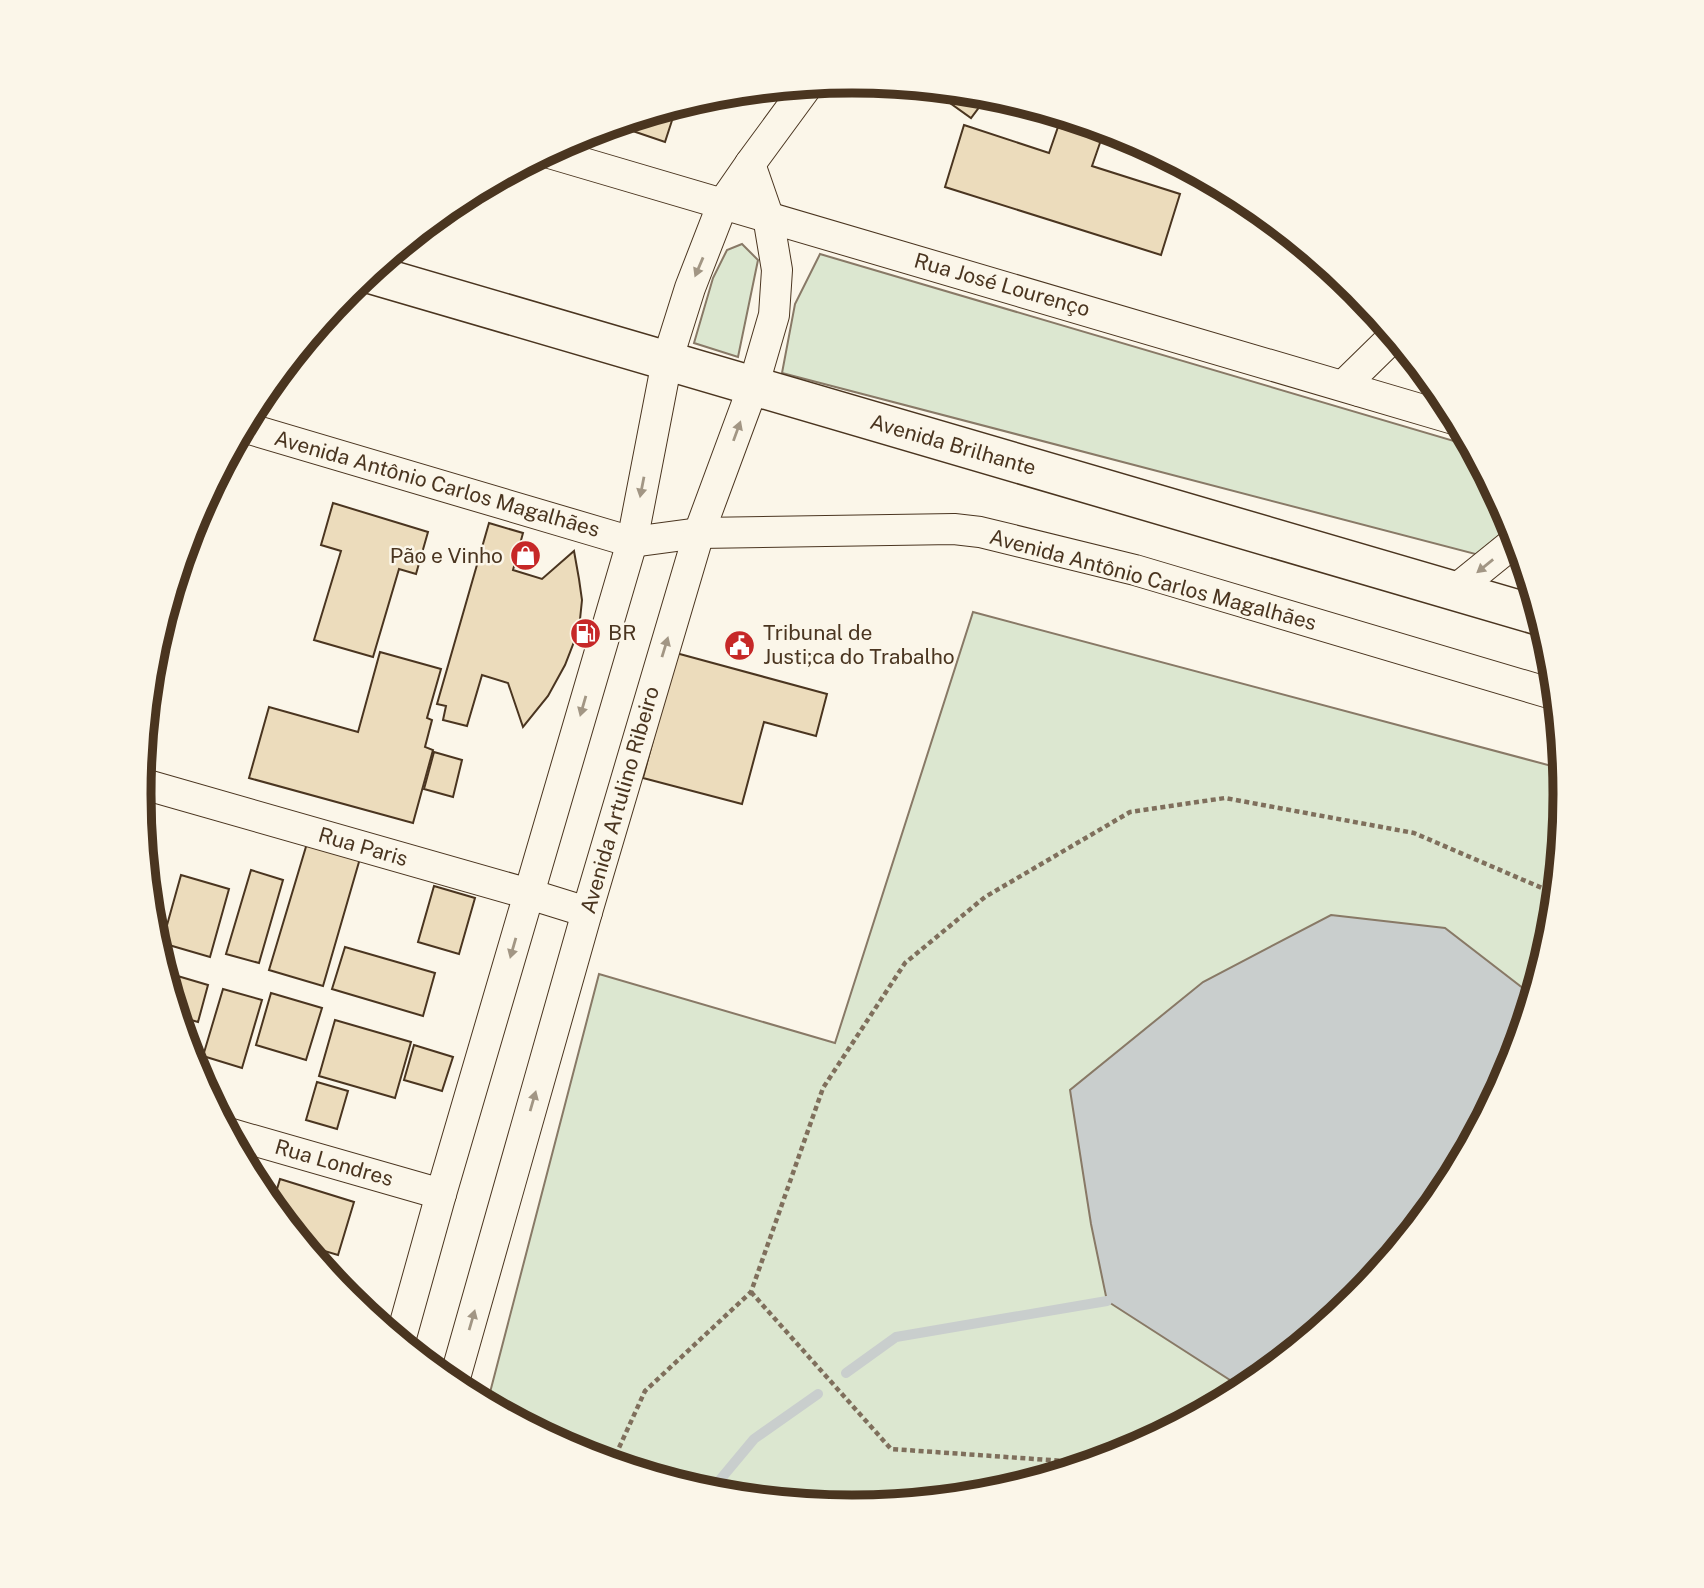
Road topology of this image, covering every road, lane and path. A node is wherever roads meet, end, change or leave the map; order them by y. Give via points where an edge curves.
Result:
1 (801, 95) edge
2 (561, 156) edge
3 (750, 163) junction
4 (723, 203) junction
5 (768, 216) junction
6 (379, 277) edge
7 (1387, 342) edge
8 (667, 361) junction
9 (753, 387) junction
10 (1359, 391) junction
11 (1442, 416) edge
12 (253, 430) edge
13 (699, 533) junction
14 (632, 542) junction
15 (1508, 547) edge
16 (1454, 591) junction
17 (1529, 613) edge
18 (1545, 692) edge
19 (151, 786) edge
20 (1546, 890) edge
21 (529, 894) junction
22 (587, 912) junction
23 (240, 1137) edge
24 (441, 1194) junction
25 (751, 1292) junction
26 (403, 1331) edge
27 (456, 1373) edge
28 (616, 1454) edge
29 (1066, 1461) edge

1 - 3 street
2 - 4 street, Rua José Lourenço
3 - 4 street
3 - 5 street, Avenida Artulino Ribeiro
4 - 5 street, Rua José Lourenço
4 -> 8 street
5 - 9 street, Avenida Artulino Ribeiro via 777,270 774,315
5 - 10 street, Rua José Lourenço
6 - 8 main road, Avenida Brilhante
7 - 10 street via 1349,381
8 - 9 main road, Avenida Brilhante
8 -> 14 street
13 -> 9 street, Avenida Artulino Ribeiro
9 - 16 main road, Avenida Brilhante
10 - 11 street, Rua José Lourenço
12 - 14 street, Avenida Antônio Carlos Magalhães
13 - 14 street, Avenida Antônio Carlos Magalhães
13 - 18 street, Avenida Antônio Carlos Magalhães via 980,532 1135,570
22 -> 13 street, Avenida Artulino Ribeiro
14 -> 21 street
15 -> 16 street
16 - 17 main road, Avenida Brilhante
19 - 21 street, Rua Paris
20 - 25 path via 1414,832 1226,797 1130,812 985,898 905,963 823,1088
21 - 22 street, Rua Paris
21 -> 24 street
27 -> 22 street, Avenida Artulino Ribeiro
23 - 24 street, Rua Londres
24 - 26 street
25 - 28 path via 645,1391
25 - 29 path via 891,1449

